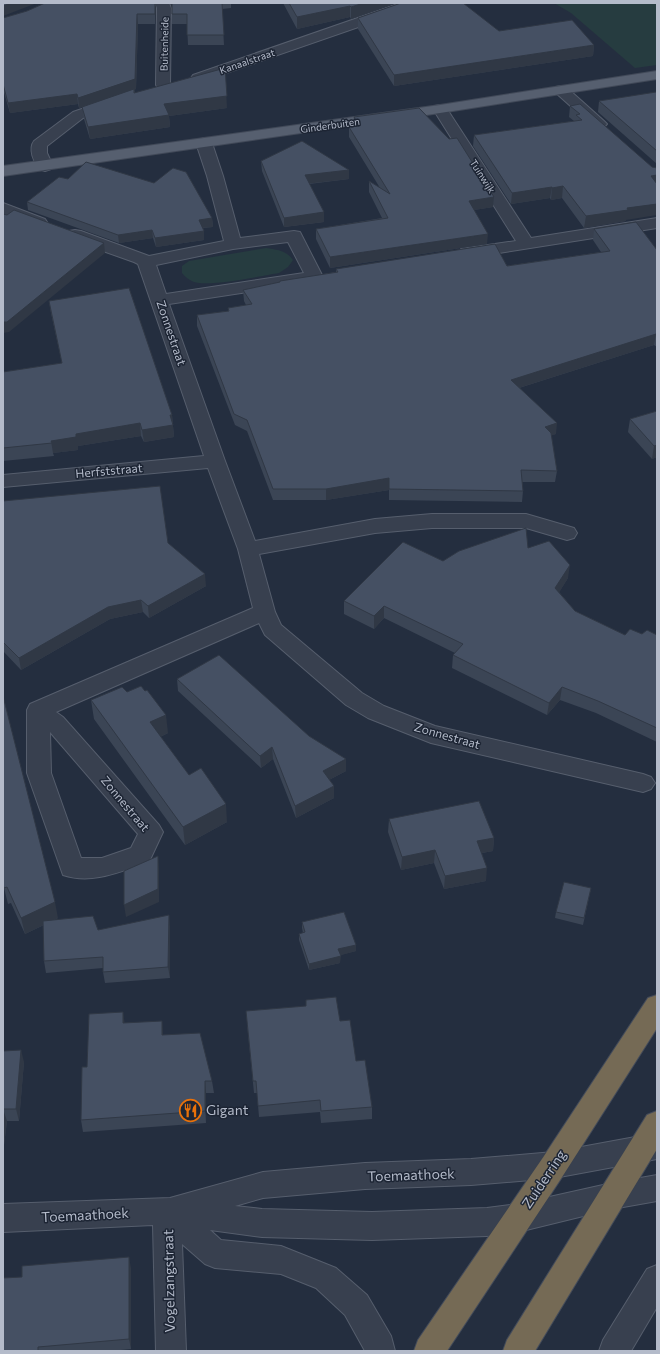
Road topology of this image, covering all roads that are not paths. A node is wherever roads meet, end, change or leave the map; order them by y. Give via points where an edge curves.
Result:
1 (162, 3) edge
2 (414, 3) edge
3 (657, 75) edge
4 (163, 85) junction
5 (149, 90) edge
6 (561, 90) junction
7 (128, 97) edge
8 (440, 109) junction
9 (610, 134) edge
10 (204, 143) junction
11 (45, 166) junction
12 (3, 172) edge
13 (3, 208) edge
14 (657, 223) edge
15 (233, 244) junction
16 (526, 244) junction
17 (448, 256) edge
18 (146, 262) junction
19 (160, 300) junction
20 (215, 461) junction
21 (3, 481) edge
22 (567, 533) dead end
23 (248, 549) junction
24 (264, 612) junction
25 (38, 710) junction
26 (643, 783) dead end
27 (657, 1006) edge
28 (657, 1124) edge
29 (649, 1147) edge
30 (554, 1166) junction
31 (657, 1188) edge
32 (612, 1196) junction
33 (167, 1211) junction
34 (3, 1218) edge
35 (518, 1218) junction
36 (657, 1279) edge
37 (170, 1351) edge
38 (380, 1351) edge
39 (429, 1351) edge
40 (518, 1351) edge
41 (614, 1351) edge

1 - 4 street, Buitenheide
2 - 4 street, Kanaalstraat via 183,81
3 - 6 main road, Ginderbuiten
4 - 5 street, Kanaalstraat
6 - 8 main road, Ginderbuiten
6 - 9 street
7 - 11 street via 78,115 39,144
8 - 10 main road, Ginderbuiten
8 - 16 street, Tuinwijk
10 - 11 main road, Ginderbuiten
10 - 15 street
11 - 12 main road, Ginderbuiten
13 - 18 street
14 - 16 street
15 - 18 street
15 - 19 street via 294,236 322,275
16 - 17 street
18 - 19 street, Zonnestraat
19 - 20 street, Zonnestraat
20 - 21 street, Herfststraat
20 - 23 street, Zonnestraat
22 - 23 street via 526,521 432,521 375,526
23 - 24 street, Zonnestraat
24 - 25 street
24 - 26 street, Zonnestraat via 273,630 354,700 376,712 431,734
25 - 25 street, Zonnestraat via 55,724 151,832 140,855 102,868 72,868 39,774
27 - 30 highway, Zuiderring
28 - 29 highway
29 - 30 street, Toemaathoek
29 - 32 highway
30 - 33 street, Toemaathoek via 365,1176 263,1185
30 - 35 highway, Zuiderring
31 - 32 street, Toemaathoek
32 - 35 street, Toemaathoek
32 - 40 highway
33 - 34 street, Toemaathoek
33 - 35 street, Toemaathoek via 262,1223 372,1226 487,1222
33 - 37 street, Vogelzangstraat
33 - 38 street via 215,1254 281,1260 326,1278 356,1305
35 - 39 highway, Zuiderring
36 - 41 street

